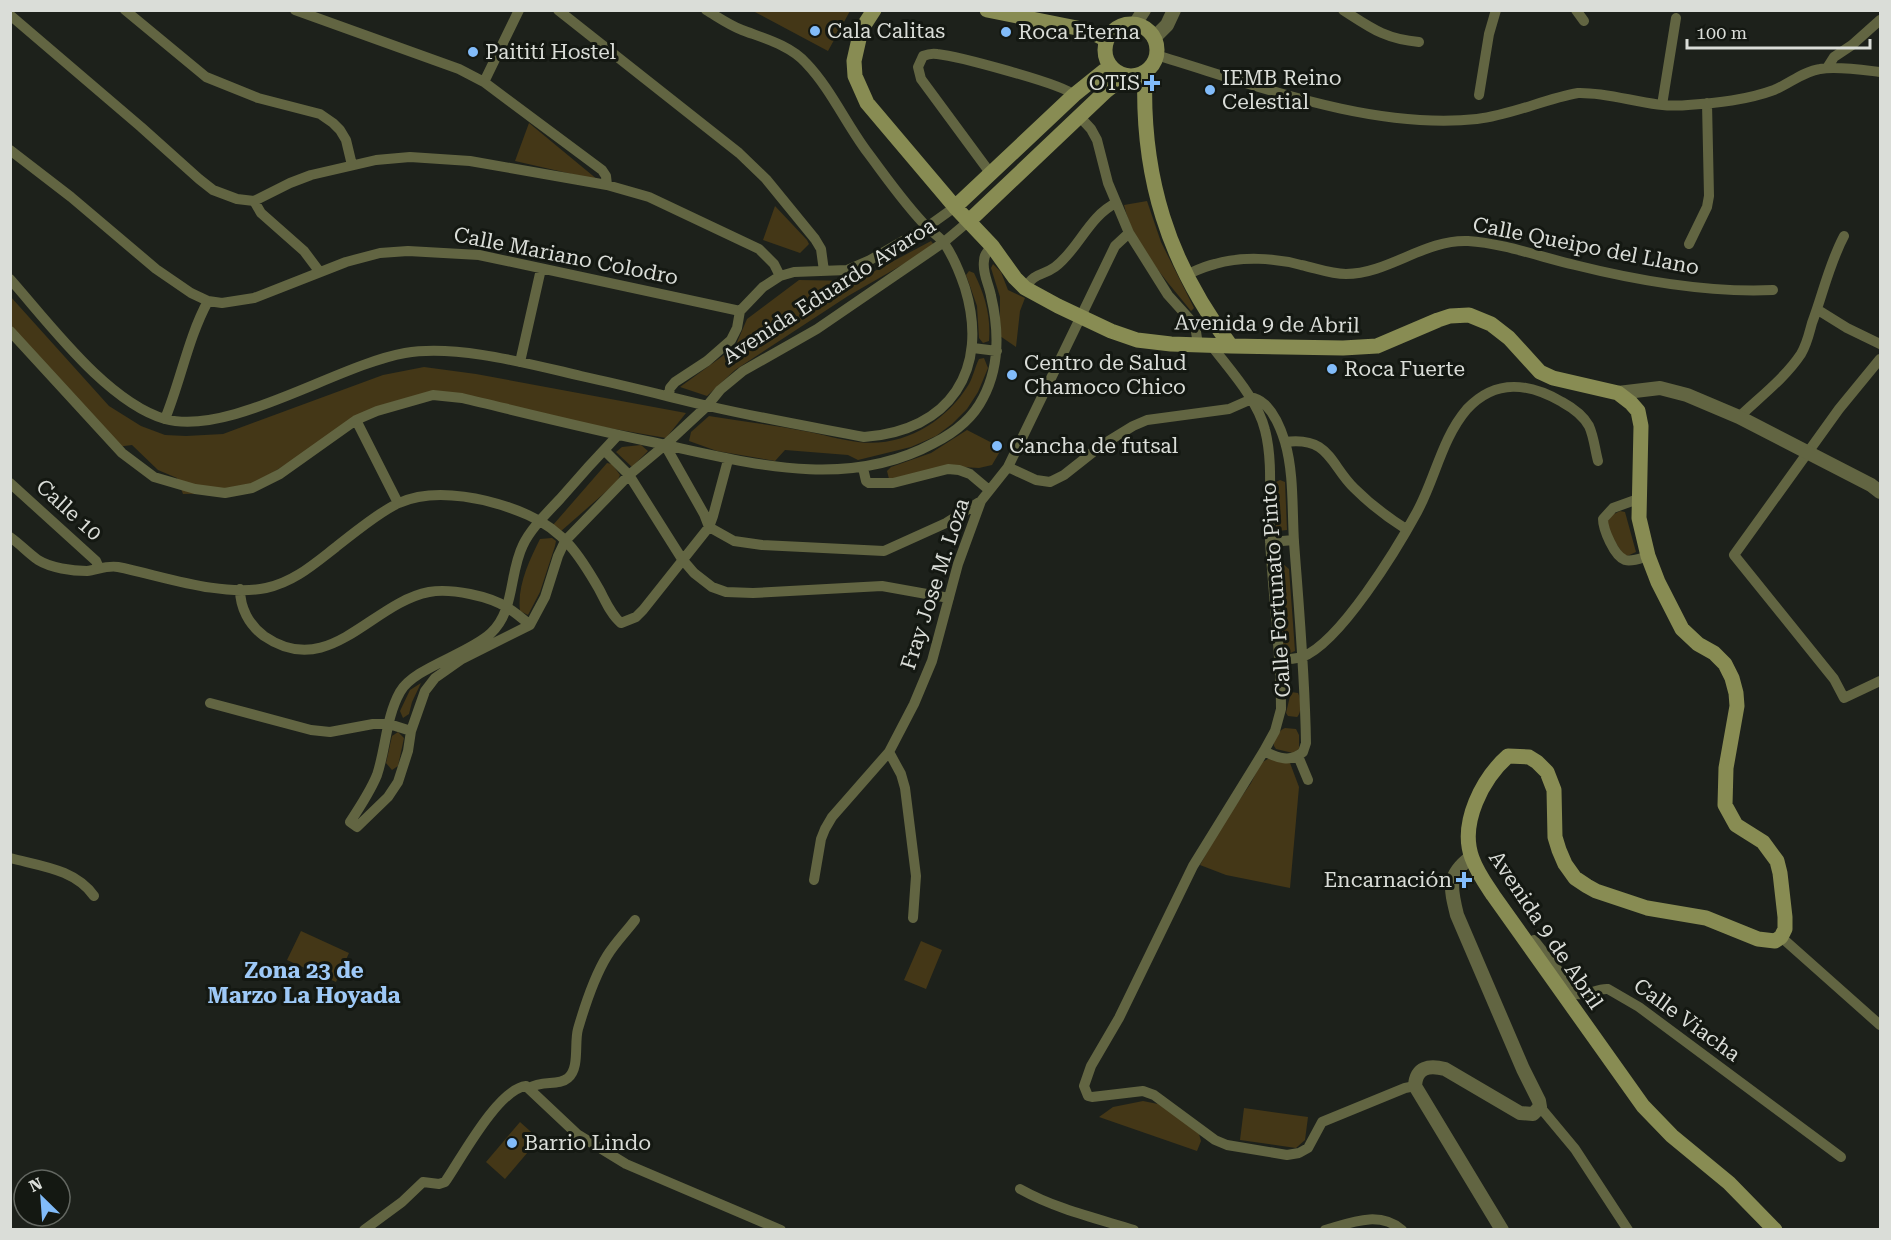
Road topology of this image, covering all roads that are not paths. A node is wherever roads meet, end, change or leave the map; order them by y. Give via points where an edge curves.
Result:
1 (125, 10) edge
2 (295, 10) edge
3 (519, 10) edge
4 (558, 10) edge
5 (706, 10) edge
6 (874, 10) edge
7 (987, 10) edge
8 (1118, 10) edge
9 (1144, 10) edge
10 (1174, 10) edge
11 (1343, 10) edge
12 (1496, 10) edge
13 (1576, 10) edge
14 (1006, 13) edge
15 (10, 15) edge
16 (1676, 18) dead end
17 (1881, 20) edge
18 (1584, 21) dead end
19 (1135, 24) junction
20 (1119, 27) junction
21 (1154, 38) junction
22 (1107, 40) junction
23 (1419, 42) dead end
24 (1156, 55) junction
25 (1110, 66) junction
26 (1827, 68) junction
27 (1881, 72) edge
28 (1138, 74) junction
29 (484, 82) junction
30 (1074, 95) junction
31 (1479, 95) dead end
32 (1707, 103) junction
33 (1662, 105) junction
34 (1079, 116) junction
35 (10, 150) edge
36 (352, 165) junction
37 (991, 174) junction
38 (607, 185) junction
39 (254, 201) junction
40 (1116, 203) junction
41 (956, 207) junction
42 (969, 221) junction
43 (927, 227) junction
44 (1129, 233) junction
45 (1844, 236) dead end
46 (944, 242) junction
47 (1689, 244) dead end
48 (992, 246) junction
49 (541, 269) junction
50 (319, 271) junction
51 (824, 271) junction
52 (1186, 275) junction
53 (780, 276) junction
54 (10, 279) edge
55 (1025, 288) junction
56 (1773, 290) dead end
57 (208, 301) junction
58 (1818, 310) junction
59 (740, 311) junction
60 (1081, 317) junction
61 (10, 331) edge
62 (1881, 344) edge
63 (1204, 345) junction
64 (1231, 346) junction
65 (973, 348) junction
66 (997, 351) junction
67 (1881, 359) edge
68 (520, 362) junction
69 (1618, 393) junction
70 (669, 395) junction
71 (1250, 399) junction
72 (707, 406) junction
73 (1739, 417) junction
74 (165, 419) junction
75 (356, 420) junction
76 (618, 435) junction
77 (1285, 442) junction
78 (665, 445) junction
79 (604, 450) junction
80 (1807, 452) junction
81 (728, 460) junction
82 (1598, 461) dead end
83 (1008, 467) junction
84 (863, 468) junction
85 (1269, 469) junction
86 (1288, 469) junction
87 (629, 475) junction
88 (10, 483) edge
89 (989, 490) junction
90 (1881, 492) edge
91 (1638, 500) junction
92 (981, 501) junction
93 (398, 503) junction
94 (540, 521) junction
95 (709, 527) junction
96 (1406, 529) junction
97 (10, 537) edge
98 (565, 540) junction
99 (1294, 540) junction
100 (1270, 542) junction
101 (1648, 556) junction
102 (682, 559) junction
103 (99, 567) junction
104 (240, 589) junction
105 (949, 598) junction
106 (507, 607) junction
107 (530, 625) junction
108 (1303, 657) junction
109 (1280, 660) junction
110 (1881, 681) edge
111 (210, 703) dead end
112 (389, 724) junction
113 (411, 731) junction
114 (1264, 751) junction
115 (889, 752) junction
116 (1298, 756) junction
117 (1308, 780) dead end
118 (1471, 857) junction
119 (10, 858) edge
120 (814, 880) dead end
121 (94, 896) dead end
122 (913, 918) dead end
123 (635, 920) dead end
124 (1516, 928) junction
125 (1781, 937) junction
126 (1877, 1022) edge
127 (1415, 1086) junction
128 (529, 1088) junction
129 (1540, 1107) junction
130 (1841, 1157) dead end
131 (1020, 1189) dead end
132 (364, 1230) edge
133 (781, 1230) edge
134 (1134, 1230) edge
135 (1324, 1230) edge
136 (1402, 1230) edge
137 (1502, 1230) edge
138 (1628, 1230) edge
139 (1775, 1230) edge

1 - 36 street via 206,77 258,98 320,114 340,130
2 - 29 street via 459,69
3 - 29 street
4 - 51 street via 722,139 766,179 815,239 824,259
5 - 43 street via 805,62 867,152
6 - 41 main road, Avenida 9 de Abril via 856,46 855,76 860,89 867,103
7 - 14 main road
8 - 20 main road
9 - 19 street
10 - 21 street via 1167,25
11 - 23 street via 1396,40
12 - 31 street
13 - 18 street
14 - 22 main road via 1086,30
15 - 39 street via 213,190 246,202
16 - 33 street
17 - 26 street via 1834,57
19 - 20 main road
19 - 21 main road
20 - 22 main road
21 - 24 main road
22 - 25 main road via 1105,53
24 - 28 main road via 1152,65
24 - 33 street via 1316,104 1393,117 1475,119 1578,93
25 - 28 main road via 1119,73
25 - 30 main road, Avenida Eduardo Avaroa
26 - 27 street
26 - 32 street via 1764,93
28 - 34 main road, Avenida Eduardo Avaroa via 1115,84
28 - 52 main road via 1157,200
29 - 38 street via 602,170
30 - 37 main road, Avenida Eduardo Avaroa
30 - 37 street via 1063,88 997,69 937,54 923,56 918,67 921,79
32 - 33 street
32 - 47 street via 1707,207
34 - 40 street, Calle Fortunato Pinto via 1097,140
34 - 42 main road, Avenida Eduardo Avaroa
35 - 57 street, Calle Mariano Colodro via 156,269
36 - 38 street via 440,157
36 - 39 street via 311,175
37 - 41 main road, Avenida Eduardo Avaroa
38 - 53 street via 649,197 759,249
39 - 50 street via 261,213 304,251
40 - 44 street, Calle Fortunato Pinto
40 - 55 street via 1054,268 1032,277
41 - 42 main road, Avenida 9 de Abril
41 - 43 street, Avenida Eduardo Avaroa
42 - 46 street, Avenida Eduardo Avaroa
42 - 48 main road, Avenida 9 de Abril
43 - 46 street
43 - 51 street, Avenida Eduardo Avaroa via 847,270
44 - 60 street, Fray Jose M. Loza via 1115,246
44 - 63 street, Calle Fortunato Pinto via 1168,295 1195,325
45 - 58 street via 1830,265
46 - 65 street via 968,298
46 - 72 street, Avenida Eduardo Avaroa via 817,328 743,371
48 - 55 main road, Avenida 9 de Abril
48 - 66 street via 983,263 994,308
49 - 50 street, Calle Mariano Colodro via 479,255 408,250 380,253
49 - 59 street, Calle Mariano Colodro
49 - 68 street
50 - 57 street, Calle Mariano Colodro via 254,298
51 - 53 street, Avenida Eduardo Avaroa
52 - 56 street, Calle Queipo del Llano via 1216,263 1243,260 1269,260 1346,274 1366,271 1425,249 1466,241 1671,284 1712,290
52 - 64 main road
53 - 59 street, Avenida Eduardo Avaroa via 763,286
54 - 74 street via 86,364 132,403
55 - 60 main road, Avenida 9 de Abril
57 - 74 street via 187,348
58 - 62 street
58 - 73 street via 1800,355 1773,387
59 - 70 street, Avenida Eduardo Avaroa via 731,340 675,382
60 - 63 main road, Avenida 9 de Abril via 1137,340
60 - 83 street, Fray Jose M. Loza
61 - 75 street via 122,453 154,477 170,483 225,493 252,488 280,474
63 - 64 main road, Avenida 9 de Abril
63 - 71 street, Calle Fortunato Pinto
64 - 69 main road, Avenida 9 de Abril via 1377,346 1438,320 1469,315 1491,324 1509,338 1540,372
65 - 66 street
65 - 72 street via 962,382 951,398 921,422 884,436 864,437
66 - 84 street via 984,397 969,418 919,451
67 - 80 street
68 - 70 street
68 - 74 street via 437,350 402,353 236,414 197,422
69 - 73 street via 1660,388
69 - 91 main road via 1638,411 1641,426
70 - 72 street
71 - 77 street, Calle Fortunato Pinto via 1258,399 1270,411
71 - 83 street via 1229,409 1147,420 1132,426 1050,482
71 - 85 street, Calle Fortunato Pinto via 1265,429
72 - 78 street, Avenida Eduardo Avaroa
73 - 80 street
75 - 76 street via 418,398 447,395
75 - 93 street
76 - 78 street
76 - 79 street
77 - 86 street, Calle Fortunato Pinto
77 - 96 street via 1311,445 1330,455 1352,486
78 - 81 street
78 - 87 street, Avenida Eduardo Avaroa
78 - 95 street
79 - 87 street
79 - 94 street
80 - 90 street
80 - 110 street via 1734,555 1834,679 1844,698
81 - 84 street via 792,468
81 - 95 street
82 - 96 street via 1590,427 1572,408 1532,388 1501,389 1480,398 1463,415
83 - 89 street, Fray Jose M. Loza
84 - 89 street via 869,483 893,483 948,469 959,470
85 - 86 street
85 - 100 street, Calle Fortunato Pinto
86 - 99 street, Calle Fortunato Pinto
87 - 98 street, Avenida Eduardo Avaroa
87 - 102 street
88 - 103 street, Calle 10
89 - 92 street, Fray Jose M. Loza
91 - 101 main road
91 - 101 street via 1613,508 1603,519 1603,526 1621,557 1627,561
92 - 95 street via 946,523 885,551 762,545 734,541
92 - 105 street, Fray Jose M. Loza
93 - 94 street via 430,496 465,497 507,507
93 - 104 street via 298,576 266,588
94 - 98 street
94 - 106 street via 516,562
95 - 102 street
96 - 108 street via 1365,595 1326,640
97 - 103 street via 41,562 79,571
98 - 102 street via 576,550 621,622 643,610
98 - 107 street, Avenida Eduardo Avaroa via 545,597
99 - 100 street
99 - 108 street, Calle Fortunato Pinto
100 - 109 street, Calle Fortunato Pinto
101 - 125 main road via 1682,628 1714,653 1732,678 1737,706 1726,768 1725,805 1736,825 1763,842 1777,861 1785,917
102 - 105 street via 702,581 726,592 782,593 882,586
103 - 104 street via 114,566
104 - 106 street via 240,603 251,622 262,634 291,649 313,649 340,640 396,606 430,592 464,592
105 - 115 street, Fray Jose M. Loza via 932,661
106 - 107 street
106 - 112 street via 491,634 409,681 401,690
107 - 113 street via 462,659 435,678 425,691
108 - 109 street
108 - 116 street, Calle Fortunato Pinto via 1306,743
109 - 114 street, Calle Fortunato Pinto via 1281,709
111 - 112 street via 311,730 330,732
112 - 113 street
112 - 113 street via 377,774 350,822 357,827 398,782
114 - 116 street via 1278,758
114 - 127 street, Calle Fortunato Pinto via 1193,866 1119,1018 1091,1066 1084,1086 1088,1096 1143,1091 1215,1140 1287,1155 1308,1148 1322,1122
115 - 120 street, Fray Jose M. Loza via 825,829
115 - 122 street via 905,788 916,876
116 - 117 street
118 - 124 main road, Avenida 9 de Abril
118 - 125 main road, Avenida 9 de Abril via 1471,820 1492,772 1508,756 1529,757 1547,772 1554,790 1555,837 1575,878 1596,891 1647,908 1706,918 1758,939 1775,941
118 - 129 street via 1456,869 1453,878 1457,915
119 - 121 street via 68,873
123 - 128 street via 607,956 596,980 577,1032 570,1077 536,1083
124 - 130 street, Calle Viacha via 1531,937 1577,994 1608,989 1639,1007
124 - 139 main road, Avenida 9 de Abril via 1643,1106
125 - 126 street
127 - 129 street via 1417,1074 1432,1066 1445,1069 1520,1113 1533,1114
127 - 137 street
128 - 132 street via 516,1088 505,1096 445,1182 423,1182
128 - 133 street via 577,1134 617,1159
129 - 138 street via 1575,1149
131 - 134 street via 1060,1207
135 - 136 street via 1376,1219 1389,1221

